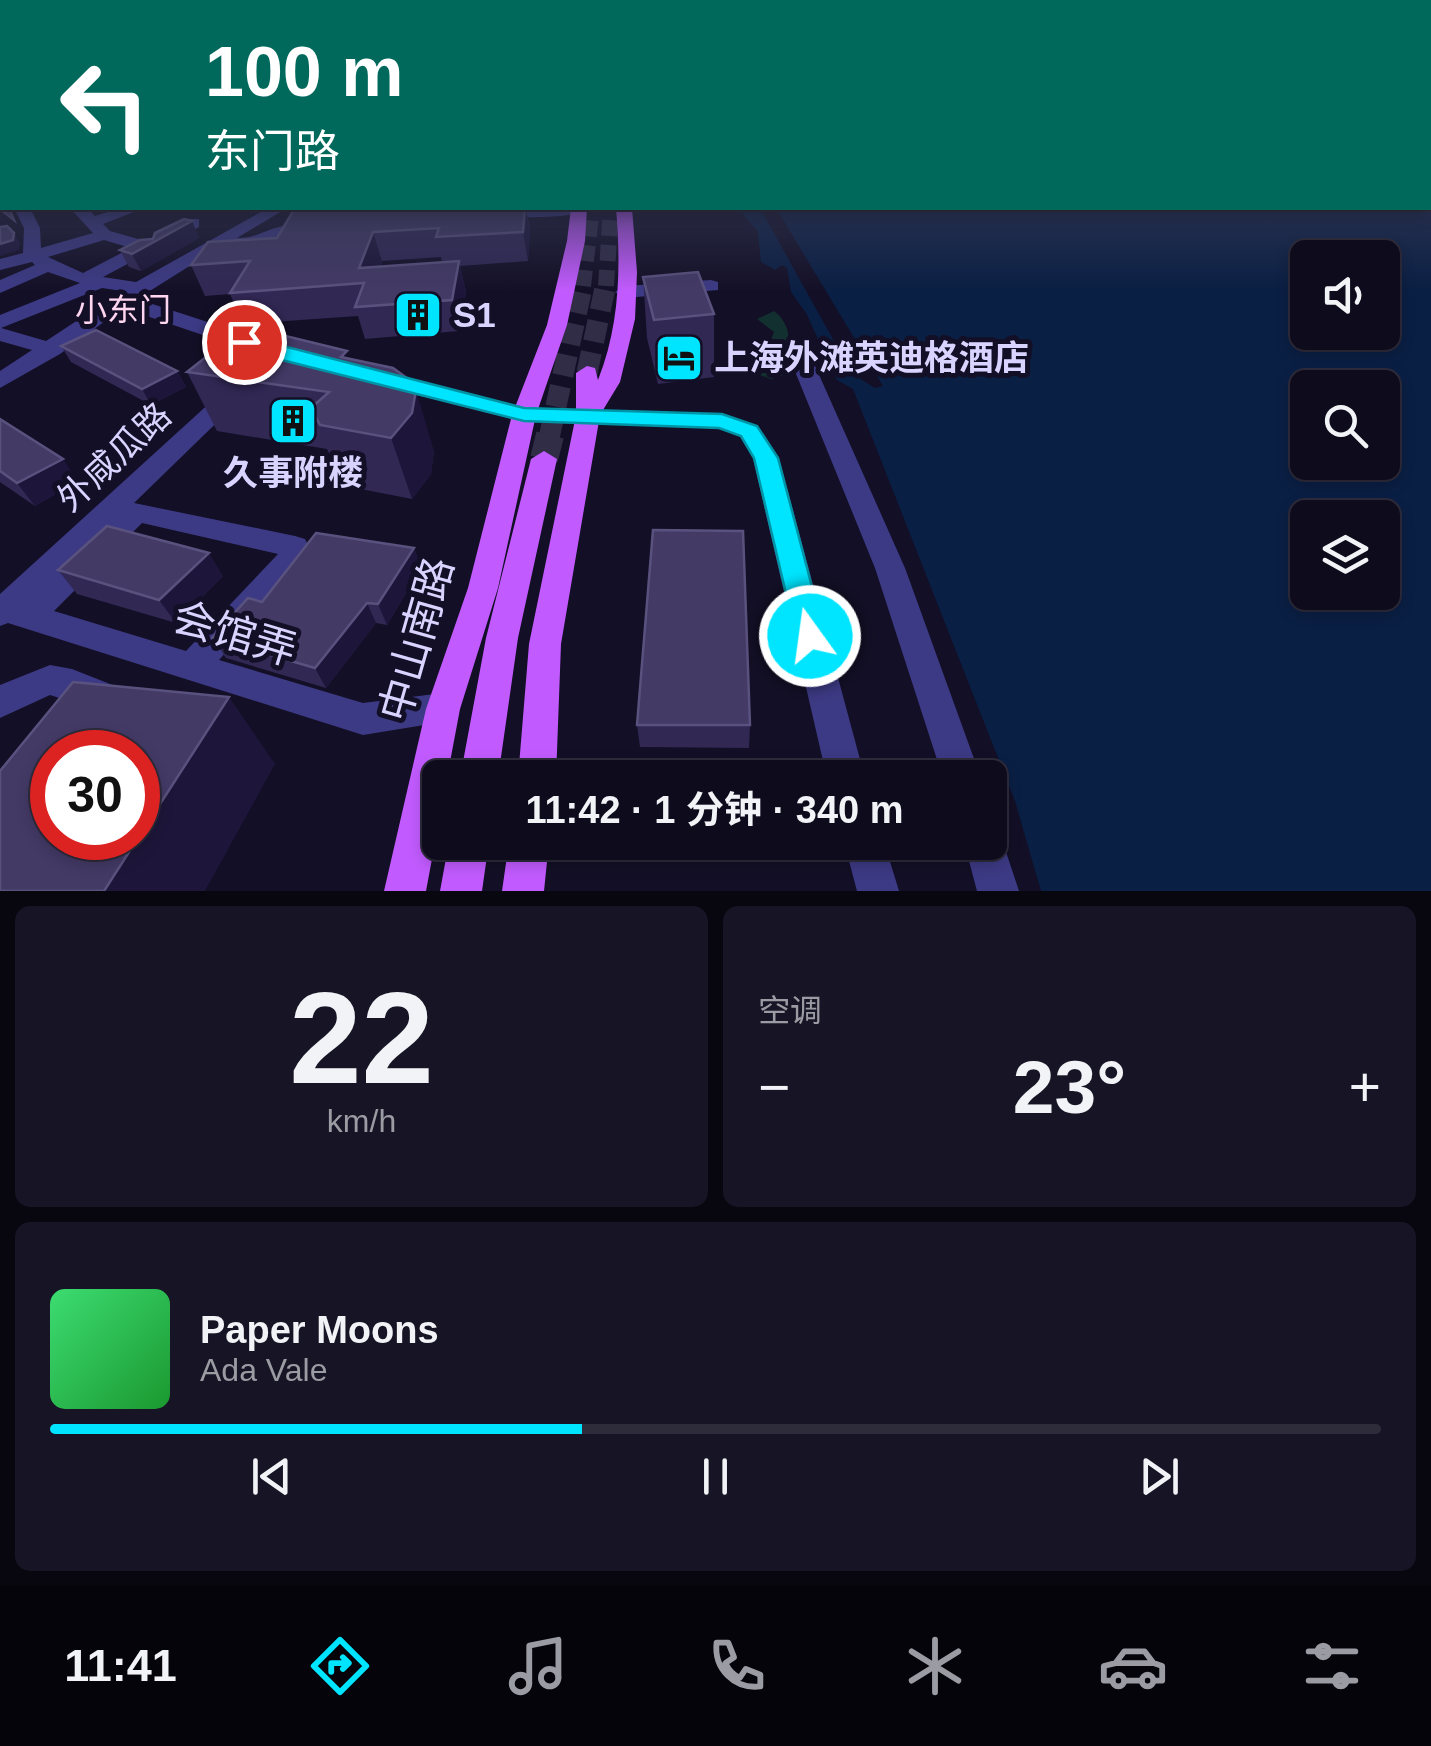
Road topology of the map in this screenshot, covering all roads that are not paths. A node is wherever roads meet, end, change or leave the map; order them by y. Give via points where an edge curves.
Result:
1 (126, 210) edge
2 (274, 210) edge
3 (477, 210) edge
4 (552, 210) edge
5 (579, 210) edge
6 (624, 210) edge
7 (19, 214) edge
8 (90, 217) edge
9 (193, 224) edge
10 (218, 240) junction
11 (145, 246) junction
12 (189, 256) junction
13 (40, 260) junction
14 (228, 262) edge
15 (267, 262) edge
16 (0, 266) edge
17 (93, 280) junction
18 (9, 284) edge
19 (711, 286) dead end
20 (141, 288) junction
21 (625, 292) junction
22 (58, 299) junction
23 (122, 302) junction
24 (6, 315) edge
25 (7, 341) edge
26 (52, 349) junction
27 (801, 359) dead end
28 (368, 376) edge
29 (0, 381) edge
30 (588, 394) junction
31 (524, 415) junction
32 (544, 459) tunnel mouth
33 (11, 613) edge
34 (192, 667) junction
35 (0, 702) edge
36 (443, 710) junction
37 (89, 726) edge
38 (482, 760) edge
39 (538, 760) edge
40 (842, 760) edge
41 (956, 760) edge
42 (466, 860) edge
43 (527, 860) edge
44 (869, 860) edge
45 (989, 860) edge
46 (405, 891) edge
47 (461, 891) edge
48 (523, 891) edge
49 (878, 891) edge
50 (998, 891) edge

1 - 8 street
2 - 10 street
3 - 4 street
5 - 31 main road, 中山南路 via 558,325
6 - 21 main road
7 - 13 street
8 - 11 street
8 - 13 street
9 - 11 street
10 - 12 street
10 - 15 street via 246,244 276,229 294,231
11 - 12 street
11 - 17 street
12 - 14 street via 225,256
12 - 20 street
13 - 16 street
13 - 17 street
13 - 18 street
17 - 20 street
17 - 22 street
18 - 22 street
19 - 21 street
20 - 23 street
21 - 30 main road via 619,343
22 - 24 street
23 - 26 street
23 - 33 street, 外咸瓜路 via 148,307 262,367
25 - 26 street
26 - 29 street
27 - 41 street via 890,568
28 - 31 street
30 - 31 street
30 - 39 main road via 545,644
30 - 40 street via 749,431 766,458
31 - 36 main road, 中山南路 via 483,588
32 - 38 main road
33 - 34 street, 会馆弄
33 - 34 street via 136,512 296,547
34 - 36 street, 会馆弄 via 364,719
35 - 37 street via 32,682 60,678 112,701
36 - 46 main road, 中山南路
42 - 47 main road
43 - 48 main road
44 - 49 street
45 - 50 street

